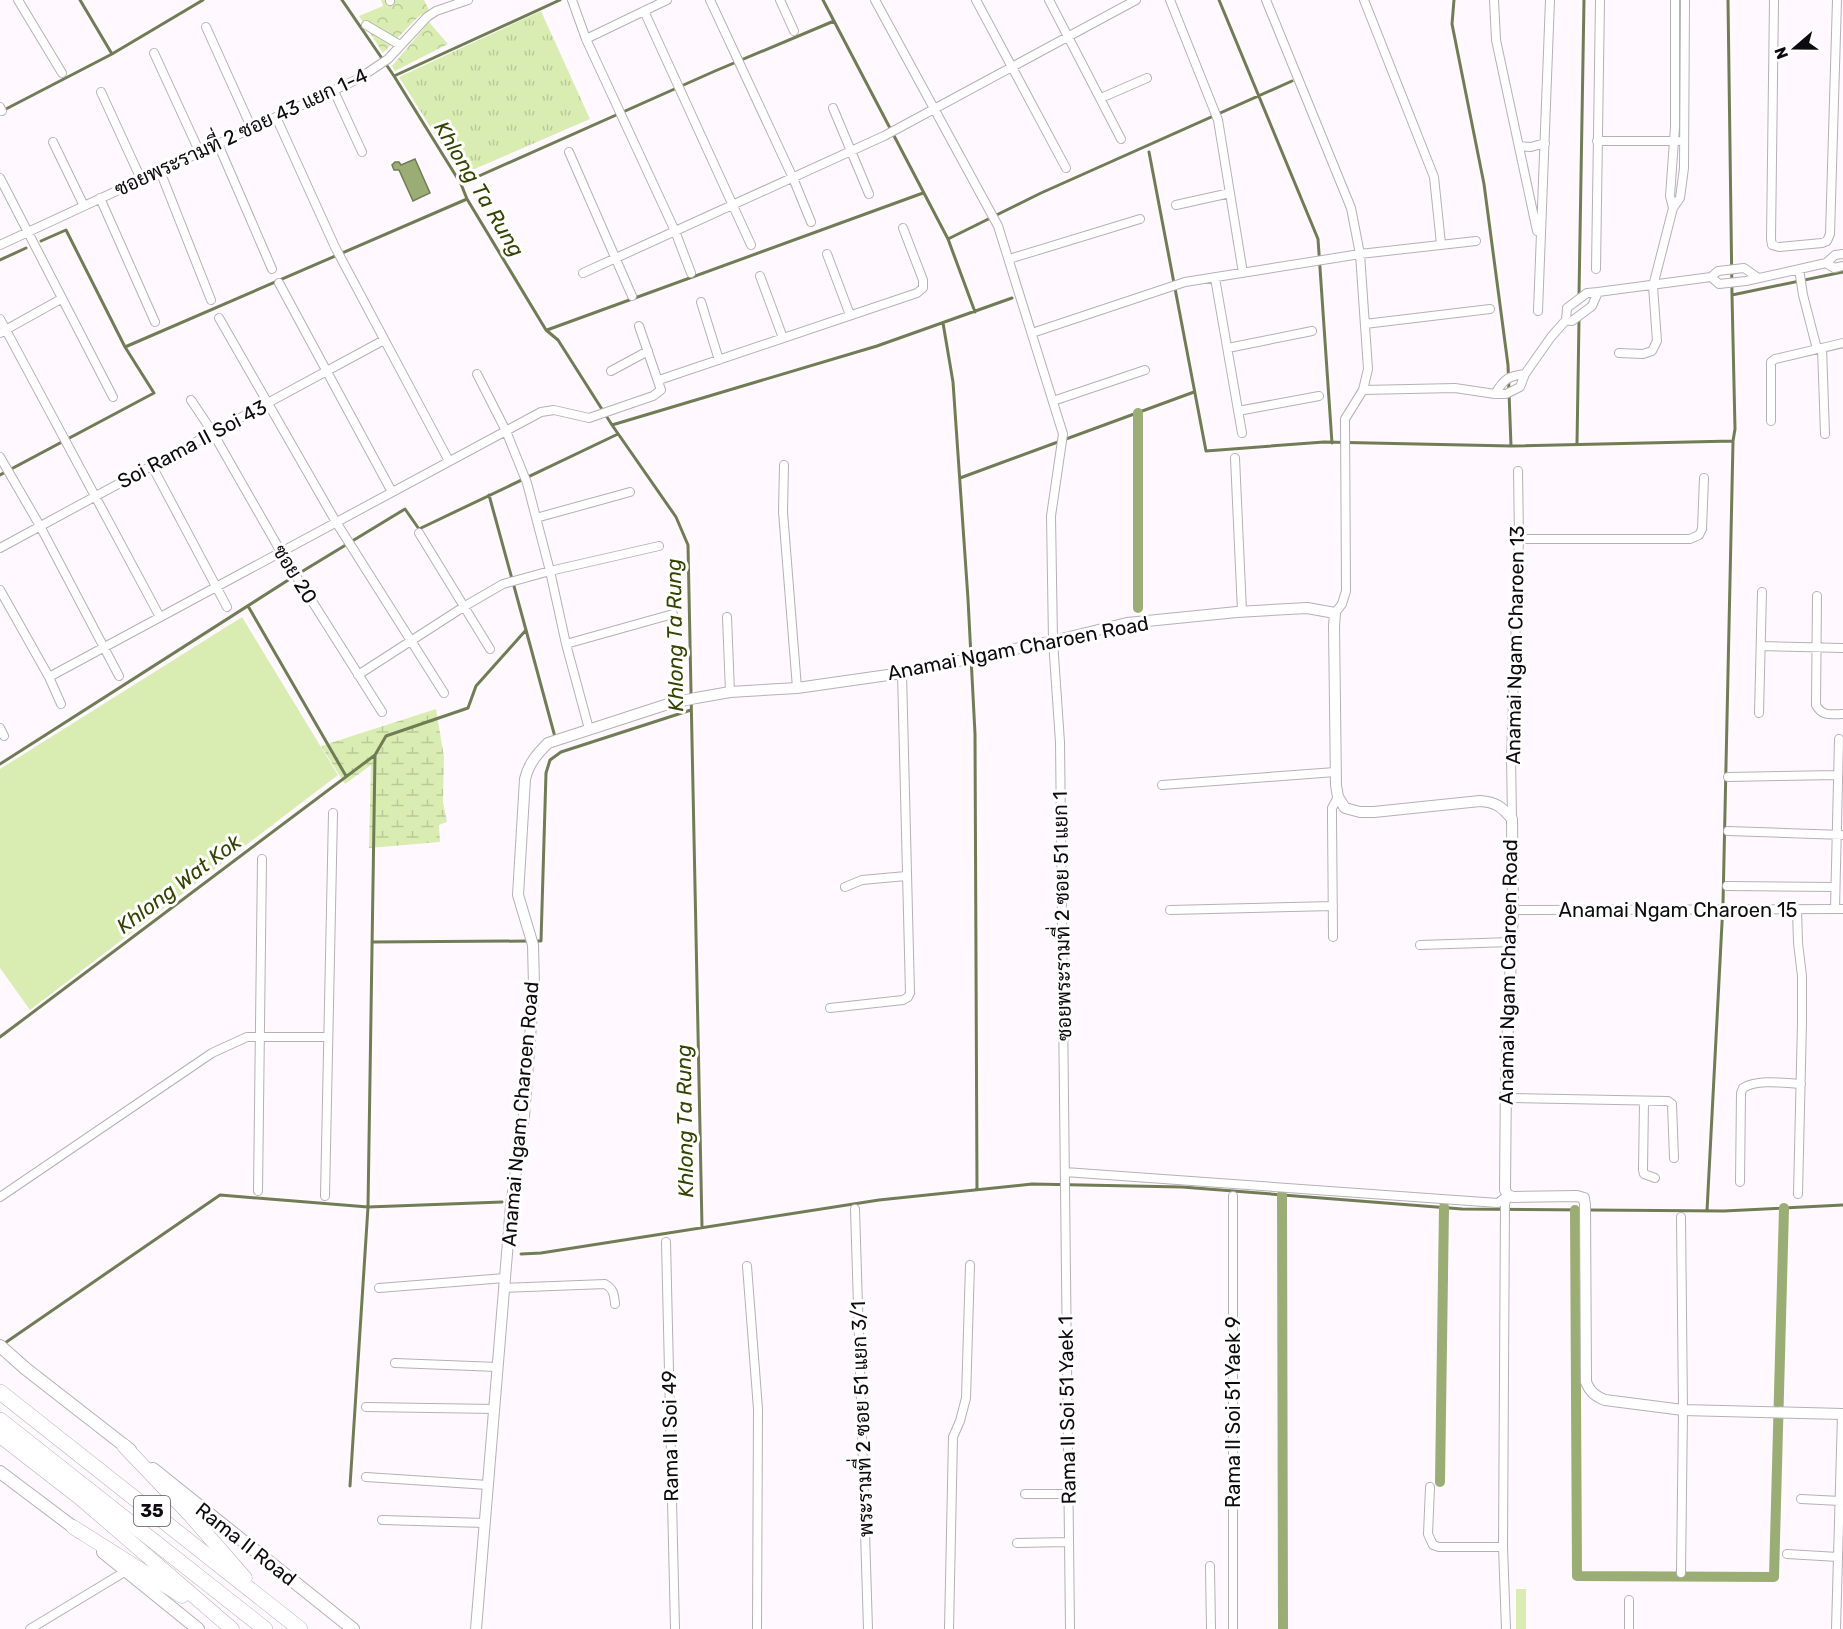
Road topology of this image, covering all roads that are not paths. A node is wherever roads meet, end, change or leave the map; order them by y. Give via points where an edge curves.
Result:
1 (18, 0) edge
2 (468, 0) edge
3 (572, 0) edge
4 (668, 0) edge
5 (710, 0) edge
6 (780, 0) edge
7 (875, 0) edge
8 (976, 0) edge
9 (1050, 0) edge
10 (1136, 0) edge
11 (1170, 0) edge
12 (1266, 0) edge
13 (1364, 0) edge
14 (1494, 0) edge
15 (1550, 0) edge
16 (1600, 0) edge
17 (1675, 0) edge
18 (1685, 0) edge
19 (1774, 0) edge
20 (1838, 0) edge
21 (644, 11) junction
22 (366, 26) dead end
23 (206, 27) dead end
24 (794, 31) dead end
25 (1069, 36) junction
26 (1685, 36) junction
27 (1675, 37) junction
28 (586, 39) junction
29 (400, 45) junction
30 (154, 53) dead end
31 (1011, 67) junction
32 (62, 73) dead end
33 (1147, 78) dead end
34 (334, 91) junction
35 (101, 92) dead end
36 (1101, 98) junction
37 (833, 108) dead end
38 (933, 109) junction
39 (276, 117) junction
40 (252, 129) junction
41 (1121, 139) dead end
42 (1597, 141) junction
43 (1674, 141) junction
44 (53, 142) dead end
45 (1684, 142) junction
46 (1545, 143) junction
47 (218, 144) junction
48 (1519, 146) junction
49 (362, 152) dead end
50 (851, 152) junction
51 (200, 153) junction
52 (569, 153) dead end
53 (1066, 168) dead end
54 (160, 171) junction
55 (0, 178) edge
56 (793, 178) junction
57 (141, 179) junction
58 (1230, 193) junction
59 (869, 194) dead end
60 (100, 198) junction
61 (734, 205) junction
62 (1176, 205) dead end
63 (84, 206) junction
64 (1673, 208) junction
65 (1140, 219) dead end
66 (811, 222) dead end
67 (903, 228) dead end
68 (675, 231) junction
69 (27, 232) junction
70 (1476, 241) dead end
71 (1441, 244) junction
72 (1540, 244) junction
73 (0, 245) edge
74 (751, 245) dead end
75 (827, 254) dead end
76 (1360, 254) junction
77 (1843, 254) edge
78 (615, 257) junction
79 (1009, 259) junction
80 (1826, 263) junction
81 (1843, 266) edge
82 (272, 269) dead end
83 (1596, 269) dead end
84 (583, 273) dead end
85 (691, 273) dead end
86 (1243, 273) junction
87 (1800, 273) junction
88 (1714, 274) junction
89 (760, 276) dead end
90 (1757, 277) junction
91 (1215, 278) junction
92 (279, 283) dead end
93 (1653, 286) junction
94 (1598, 292) junction
95 (632, 296) dead end
96 (61, 299) junction
97 (211, 300) dead end
98 (701, 302) dead end
99 (1490, 309) dead end
100 (1538, 311) dead end
101 (850, 315) junction
102 (219, 318) dead end
103 (0, 319) edge
104 (1569, 321) junction
105 (155, 322) dead end
106 (1365, 324) junction
107 (639, 326) dead end
108 (1312, 331) dead end
109 (3, 332) edge
110 (1032, 333) junction
111 (783, 338) junction
112 (384, 340) junction
113 (1843, 344) edge
114 (1228, 348) junction
115 (1820, 349) junction
116 (648, 351) junction
117 (1619, 353) dead end
118 (719, 360) junction
119 (1145, 370) dead end
120 (327, 371) junction
121 (611, 371) dead end
122 (477, 374) dead end
123 (1526, 374) junction
124 (658, 380) junction
125 (1363, 390) junction
126 (1495, 394) junction
127 (1319, 396) dead end
128 (113, 397) dead end
129 (191, 400) dead end
130 (1053, 401) junction
131 (268, 403) junction
132 (1238, 411) junction
133 (1771, 421) dead end
134 (506, 431) junction
135 (213, 433) junction
136 (1242, 433) dead end
137 (1825, 434) dead end
138 (1234, 458) dead end
139 (2, 460) edge
140 (449, 461) junction
141 (784, 465) dead end
142 (152, 466) junction
143 (1518, 471) dead end
144 (1704, 478) dead end
145 (392, 492) junction
146 (630, 492) dead end
147 (95, 496) junction
148 (536, 518) junction
149 (336, 522) junction
150 (40, 526) junction
151 (419, 533) dead end
152 (1519, 539) junction
153 (659, 546) dead end
154 (0, 548) edge
155 (281, 552) junction
156 (550, 571) junction
157 (216, 587) junction
158 (0, 590) edge
159 (1762, 592) dead end
160 (1817, 596) dead end
161 (465, 606) junction
162 (227, 607) dead end
163 (1242, 611) junction
164 (1335, 613) junction
165 (673, 614) dead end
166 (160, 617) junction
167 (727, 617) dead end
168 (411, 640) junction
169 (1053, 641) junction
170 (566, 644) junction
171 (1762, 646) junction
172 (1816, 647) junction
173 (103, 648) junction
174 (1843, 648) edge
175 (490, 650) dead end
176 (902, 673) junction
177 (358, 675) junction
178 (119, 676) dead end
179 (49, 678) junction
180 (797, 688) junction
181 (730, 692) junction
182 (444, 693) dead end
183 (62, 704) dead end
184 (382, 712) dead end
185 (1759, 712) dead end
186 (1843, 714) edge
187 (589, 729) junction
188 (1839, 739) dead end
189 (1335, 772) junction
190 (1838, 776) junction
191 (1728, 777) dead end
192 (1162, 785) dead end
193 (1338, 797) junction
194 (333, 813) dead end
195 (1512, 819) junction
196 (1728, 831) dead end
197 (1839, 835) edge
198 (262, 859) dead end
199 (906, 876) junction
200 (1727, 886) dead end
201 (845, 887) dead end
202 (1835, 887) junction
203 (1333, 906) junction
204 (1839, 909) edge
205 (1170, 910) dead end
206 (1513, 910) junction
207 (1797, 910) junction
208 (1333, 937) dead end
209 (1511, 942) junction
210 (1420, 945) dead end
211 (830, 1008) dead end
212 (328, 1036) junction
213 (260, 1037) junction
214 (1801, 1084) junction
215 (1506, 1098) junction
216 (1644, 1101) junction
217 (1674, 1158) dead end
218 (1065, 1174) junction
219 (1655, 1178) dead end
220 (1740, 1182) dead end
221 (258, 1191) dead end
222 (1065, 1191) joint
223 (1798, 1194) dead end
224 (1508, 1195) junction
225 (325, 1196) dead end
226 (1233, 1196) dead end
227 (0, 1197) edge
228 (855, 1209) dead end
229 (1681, 1217) dead end
230 (666, 1242) dead end
231 (970, 1265) dead end
232 (747, 1266) dead end
233 (505, 1283) junction
234 (379, 1288) dead end
235 (615, 1304) dead end
236 (0, 1346) edge
237 (395, 1363) dead end
238 (498, 1367) junction
239 (0, 1392) edge
240 (366, 1407) dead end
241 (495, 1409) junction
242 (1683, 1410) junction
243 (1843, 1414) edge
244 (0, 1420) edge
245 (0, 1436) edge
246 (124, 1446) junction
247 (0, 1472) edge
248 (366, 1477) dead end
249 (488, 1485) junction
250 (1430, 1487) dead end
251 (1025, 1494) dead end
252 (1068, 1494) junction
253 (1800, 1499) dead end
254 (1840, 1501) junction
255 (382, 1520) dead end
256 (485, 1523) junction
257 (73, 1527) junction
258 (1068, 1542) junction
259 (1017, 1543) dead end
260 (1503, 1547) junction
261 (1786, 1554) dead end
262 (1838, 1557) junction
263 (1210, 1566) dead end
264 (126, 1571) junction
265 (1840, 1571) edge
266 (1681, 1573) dead end
267 (245, 1578) junction
268 (1629, 1600) dead end
269 (228, 1626) edge
270 (1838, 1626) edge
271 (30, 1629) edge
272 (198, 1629) edge
273 (265, 1629) edge
274 (300, 1629) edge
275 (304, 1629) edge
276 (353, 1629) edge
277 (476, 1629) edge
278 (675, 1629) edge
279 (757, 1629) edge
280 (868, 1629) edge
281 (949, 1629) edge
282 (1070, 1629) edge
283 (1211, 1629) edge
284 (1233, 1629) edge
285 (1506, 1629) edge
286 (1629, 1629) edge

1 - 32 street
2 - 29 street, ซอยพระรามที่ 2 ซอย 43 แยก 1-4 via 436,11
3 - 28 street
4 - 21 street
5 - 56 street
6 - 24 street
7 - 38 street, ซอยพระรามที่ 2 ซอย 51 แยก 1
8 - 31 street
9 - 25 street
10 - 25 street
11 - 58 street via 1218,120
12 - 76 street via 1351,208
13 - 71 street via 1434,177
14 - 48 street via 1496,40
15 - 46 street
16 - 42 street
17 - 27 street
18 - 26 street
19 - 20 street via 1771,239 1779,247 1822,243 1830,234
21 - 28 street
21 - 61 street
22 - 29 street
23 - 40 street
25 - 31 street
25 - 36 street
26 - 27 street
26 - 45 street
27 - 43 street
28 - 68 street
29 - 34 street, ซอยพระรามที่ 2 ซอย 43 แยก 1-4 via 388,59
30 - 51 street
31 - 38 street
31 - 53 street
33 - 36 street
34 - 39 street, ซอยพระรามที่ 2 ซอย 43 แยก 1-4
34 - 49 street
35 - 57 street
36 - 41 street
37 - 50 street
38 - 50 street
38 - 79 street, ซอยพระรามที่ 2 ซอย 51 แยก 1 via 993,216
39 - 40 street, ซอยพระรามที่ 2 ซอย 43 แยก 1-4
39 - 112 street via 335,247
40 - 47 street, ซอยพระรามที่ 2 ซอย 43 แยก 1-4
42 - 43 street
42 - 83 street
43 - 45 street
43 - 64 street via 1670,196
44 - 63 street
45 - 64 street via 1680,198
46 - 48 street
46 - 72 street
47 - 51 street, ซอยพระรามที่ 2 ซอย 43 แยก 1-4
47 - 82 street
48 - 72 street
50 - 56 street
50 - 59 street
51 - 54 street, ซอยพระรามที่ 2 ซอย 43 แยก 1-4
52 - 78 street
54 - 57 street, ซอยพระรามที่ 2 ซอย 43 แยก 1-4
54 - 97 street
55 - 69 street
56 - 61 street
56 - 66 street
57 - 60 street, ซอยพระรามที่ 2 ซอย 43 แยก 1-4
58 - 62 street
58 - 86 street
60 - 63 street, ซอยพระรามที่ 2 ซอย 43 แยก 1-4
60 - 105 street
61 - 68 street
61 - 74 street
63 - 69 street, ซอยพระรามที่ 2 ซอย 43 แยก 1-4
64 - 93 street
65 - 79 street
67 - 101 street via 923,288
68 - 78 street
68 - 85 street
69 - 73 street, ซอยพระรามที่ 2 ซอย 43 แยก 1-4
69 - 96 street
70 - 71 street
71 - 76 street
72 - 100 street
75 - 101 street
76 - 86 street
76 - 106 street
77 - 80 street via 1834,255
78 - 84 street
78 - 95 street
79 - 110 street, ซอยพระรามที่ 2 ซอย 51 แยก 1
80 - 81 street via 1834,268
80 - 87 street
86 - 91 street
87 - 90 street
87 - 115 street
88 - 90 street via 1744,268
88 - 90 street via 1719,284
88 - 93 street
89 - 111 street
91 - 110 street via 1185,282
91 - 114 street
92 - 120 street
93 - 94 street
93 - 117 street via 1657,340 1652,351
94 - 104 street via 1592,306
94 - 104 street via 1587,293 1568,308
96 - 109 street
96 - 128 street
98 - 118 street
99 - 106 street
101 - 111 street
102 - 131 street
103 - 109 street
104 - 123 street via 1551,337
106 - 125 street via 1368,369
107 - 116 street
108 - 114 street
109 - 147 street
110 - 130 street, ซอยพระรามที่ 2 ซอย 51 แยก 1
111 - 118 street
112 - 120 street, Soi Rama II Soi 43
112 - 140 street
113 - 115 street
114 - 132 street
115 - 133 street via 1771,362
115 - 137 street
116 - 121 street
116 - 124 street
118 - 124 street
119 - 130 street
120 - 131 street, Soi Rama II Soi 43
120 - 145 street
122 - 134 street
123 - 126 street via 1503,381
123 - 126 street via 1520,387
124 - 134 street via 661,390 653,396 594,417 545,410
125 - 126 street via 1455,388
125 - 164 street via 1345,419 1346,591
127 - 132 street
129 - 135 street, ซอย 20
130 - 169 street, ซอยพระรามที่ 2 ซอย 51 แยก 1 via 1063,434 1051,516
131 - 135 street, Soi Rama II Soi 43
131 - 149 street
132 - 136 street
134 - 140 street
134 - 148 street
135 - 142 street, Soi Rama II Soi 43
135 - 155 street, ซอย 20
138 - 163 street
139 - 150 street
140 - 145 street
141 - 180 street via 783,512
142 - 147 street, Soi Rama II Soi 43
142 - 157 street
143 - 152 street, Anamai Ngam Charoen 13
144 - 152 street via 1702,529 1690,539
145 - 149 street
146 - 148 street
147 - 150 street, Soi Rama II Soi 43
147 - 166 street
148 - 156 street
149 - 155 street
149 - 168 street
150 - 154 street, Soi Rama II Soi 43
150 - 173 street
151 - 161 street
152 - 195 street, Anamai Ngam Charoen 13
153 - 156 street
155 - 157 street
155 - 177 street, ซอย 20
156 - 161 street via 503,584
156 - 170 street
157 - 162 street
157 - 166 street
158 - 179 street
159 - 171 street
160 - 172 street
161 - 168 street
161 - 175 street
163 - 164 street, Anamai Ngam Charoen Road via 1307,608
163 - 169 street, Anamai Ngam Charoen Road via 1127,623
164 - 189 street
165 - 170 street
166 - 173 street
167 - 181 street
168 - 177 street
168 - 182 street
169 - 176 street, Anamai Ngam Charoen Road
169 - 218 street, ซอยพระรามที่ 2 ซอย 51 แยก 1 via 1060,742
170 - 187 street
171 - 172 street
171 - 185 street
172 - 174 street
172 - 186 street via 1816,705 1824,714
173 - 178 street
173 - 179 street
176 - 180 street, Anamai Ngam Charoen Road
176 - 199 street
177 - 184 street, ซอย 20
179 - 183 street
180 - 181 street, Anamai Ngam Charoen Road
181 - 187 street, Anamai Ngam Charoen Road via 683,701
187 - 233 street, Anamai Ngam Charoen Road via 548,743 534,757 525,779 518,895 533,945 534,986
188 - 190 street
189 - 192 street
189 - 193 street
190 - 191 street
190 - 197 street
193 - 195 street, Anamai Ngam Charoen Road via 1345,807 1360,812 1494,802
193 - 203 street via 1332,808
194 - 212 street
195 - 206 street, Anamai Ngam Charoen Road
196 - 197 street
197 - 202 street
198 - 213 street
199 - 201 street via 862,880
199 - 211 street via 908,997
200 - 202 street
202 - 204 street
203 - 205 street
203 - 208 street
204 - 207 street, Anamai Ngam Charoen 15
206 - 207 street, Anamai Ngam Charoen 15
206 - 209 street, Anamai Ngam Charoen Road
207 - 214 street via 1802,976
209 - 210 street
209 - 215 street, Anamai Ngam Charoen Road
212 - 213 street
212 - 225 street
213 - 221 street
213 - 227 street via 247,1037 212,1053
214 - 220 street via 1774,1082 1743,1088
214 - 223 street
215 - 216 street
215 - 224 street, Anamai Ngam Charoen Road
216 - 217 street via 1672,1104
216 - 219 street via 1643,1170
218 - 222 street, ซอยพระรามที่ 2 ซอย 51 แยก 1
218 - 224 street via 1498,1203
222 - 252 street, Rama II Soi 51 Yaek 1
224 - 242 street via 1584,1198 1589,1391 1605,1400
224 - 260 street
226 - 284 street, Rama II Soi 51 Yaek 9
228 - 280 street, พระรามที่ 2 ซอย 51 แยก 3/1
229 - 242 street
230 - 278 street, Rama II Soi 49
231 - 281 street via 966,1398 953,1437
232 - 279 street via 758,1409
233 - 234 street
233 - 235 street via 605,1284 614,1293
233 - 238 street, Anamai Ngam Charoen Road
236 - 246 main road, Rama II Road / 35
237 - 238 street
238 - 241 street, Anamai Ngam Charoen Road
239 - 267 highway, Rama II Road / 35 via 198,1547
239 - 274 highway
240 - 241 street
241 - 249 street, Anamai Ngam Charoen Road
242 - 243 street
242 - 266 street
243 - 254 street
244 - 273 highway
245 - 269 highway, 35 via 80,1498
246 - 267 highway
246 - 276 main road, Rama II Road / 35
247 - 257 main road
248 - 249 street
249 - 256 street, Anamai Ngam Charoen Road
250 - 260 street via 1428,1534 1433,1545
251 - 252 street
252 - 258 street, Rama II Soi 51 Yaek 1
253 - 254 street
254 - 262 street
255 - 256 street
256 - 277 street, Anamai Ngam Charoen Road
257 - 264 main road
257 - 269 highway
258 - 259 street
258 - 282 street, Rama II Soi 51 Yaek 1
260 - 285 street
261 - 262 street
262 - 265 street
263 - 283 street
264 - 271 street
264 - 272 main road
265 - 270 street
267 - 275 highway, Rama II Road / 35
268 - 286 street

